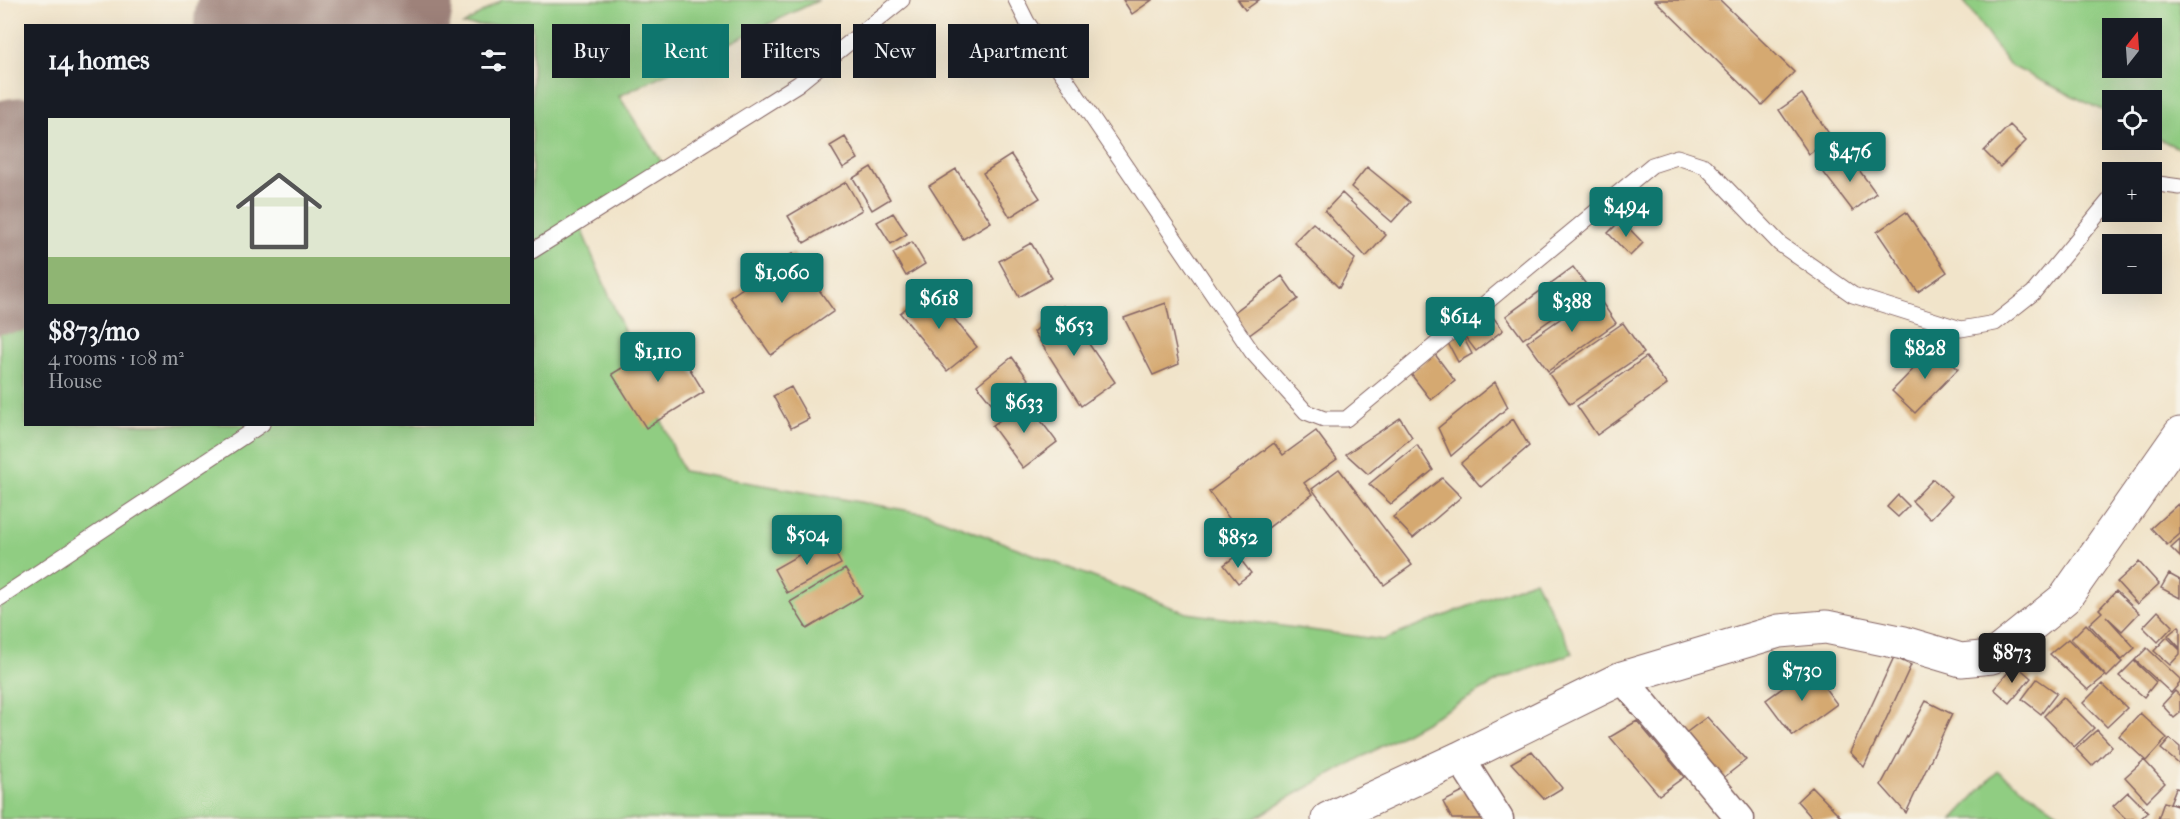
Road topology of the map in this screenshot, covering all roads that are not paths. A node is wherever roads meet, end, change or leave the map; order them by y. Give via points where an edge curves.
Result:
1 (902, 0) edge
2 (1016, 0) edge
3 (2162, 185) edge
4 (2180, 187) edge
5 (2102, 210) edge
6 (534, 250) edge
7 (259, 426) edge
8 (2180, 434) edge
9 (0, 598) edge
10 (1622, 678) junction
11 (1460, 758) junction
12 (1328, 819) edge
13 (1499, 819) edge
14 (1740, 819) edge

1 - 6 lane via 798,84
2 - 5 lane via 1027,22 1252,352 1306,412 1324,418 1346,418 1652,165 1677,157 1705,166 1780,244 1852,295 1961,329 1995,323 2033,293
3 - 4 lane
7 - 9 lane
8 - 10 street via 2065,598 1992,657 1961,660 1826,627 1779,631
10 - 11 street
10 - 14 street
11 - 12 street
11 - 13 street

